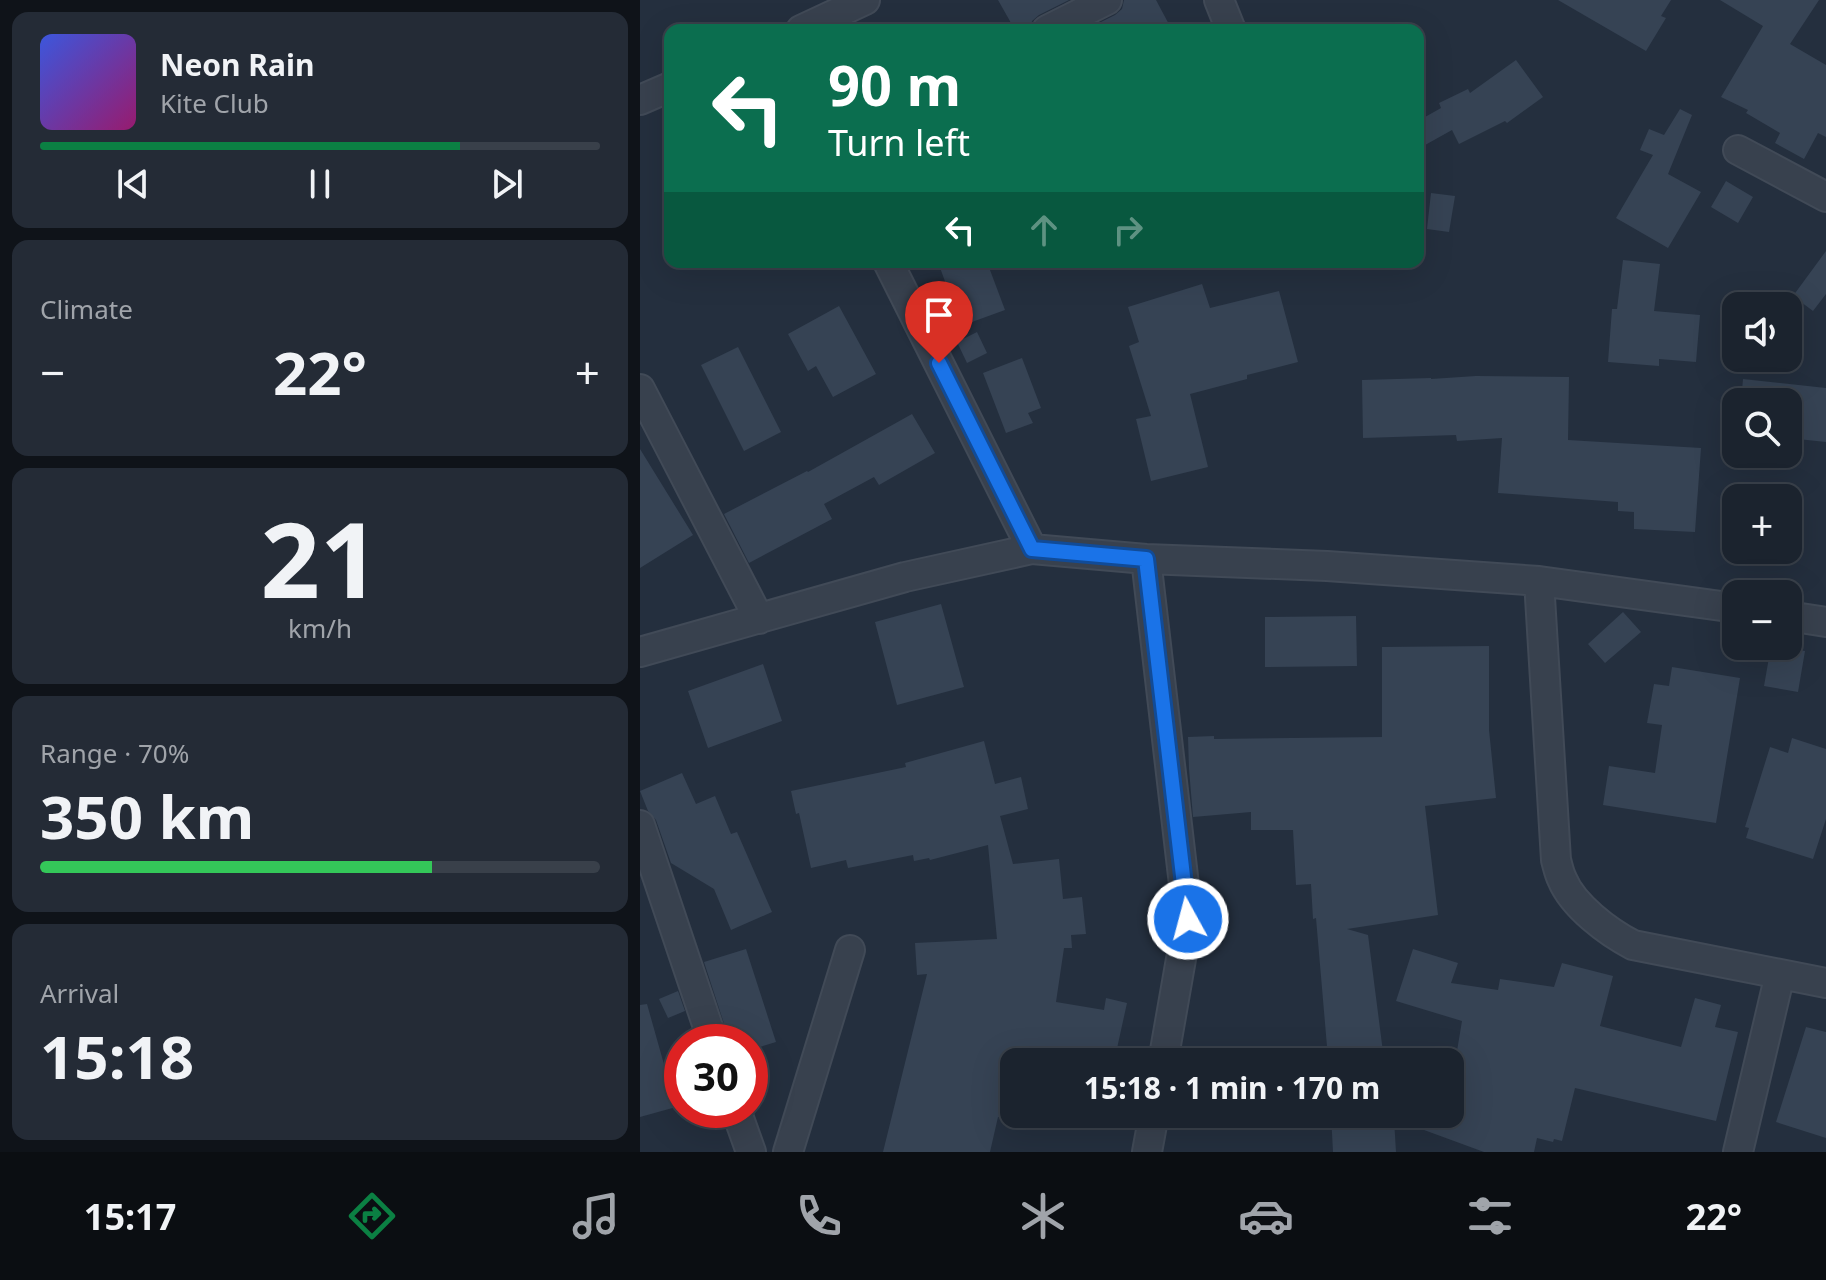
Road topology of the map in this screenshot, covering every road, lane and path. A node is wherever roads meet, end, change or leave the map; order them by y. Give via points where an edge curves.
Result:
1 (865, 0) edge
2 (1107, 0) edge
3 (1219, 0) edge
4 (814, 24) edge
5 (1059, 24) edge
6 (1229, 24) edge
7 (664, 90) edge
8 (640, 100) edge
9 (1738, 150) dead end
10 (1826, 197) edge
11 (891, 268) edge
12 (640, 389) edge
13 (1032, 549) junction
14 (1146, 559) junction
15 (1539, 581) junction
16 (1722, 606) edge
17 (1802, 618) edge
18 (759, 619) junction
19 (1826, 622) edge
20 (640, 652) edge
21 (640, 825) edge
22 (850, 950) dead end
23 (1780, 974) junction
24 (1826, 983) edge
25 (707, 1024) edge
26 (1165, 1048) edge
27 (742, 1128) edge
28 (1151, 1128) edge
29 (751, 1152) edge
30 (788, 1152) edge
31 (1147, 1152) edge
32 (1738, 1152) edge

1 - 4 street
2 - 5 street
3 - 6 street
7 - 8 street
9 - 10 street
11 - 13 street
12 - 18 street
13 - 14 street
13 - 18 street via 905,577
14 - 15 street
14 - 26 street via 1188,919
15 - 16 street
15 - 23 street via 1556,860 1573,898 1612,934 1633,945
17 - 19 street
18 - 20 street
21 - 25 street
22 - 30 street
23 - 24 street
23 - 32 street
27 - 29 street
28 - 31 street

